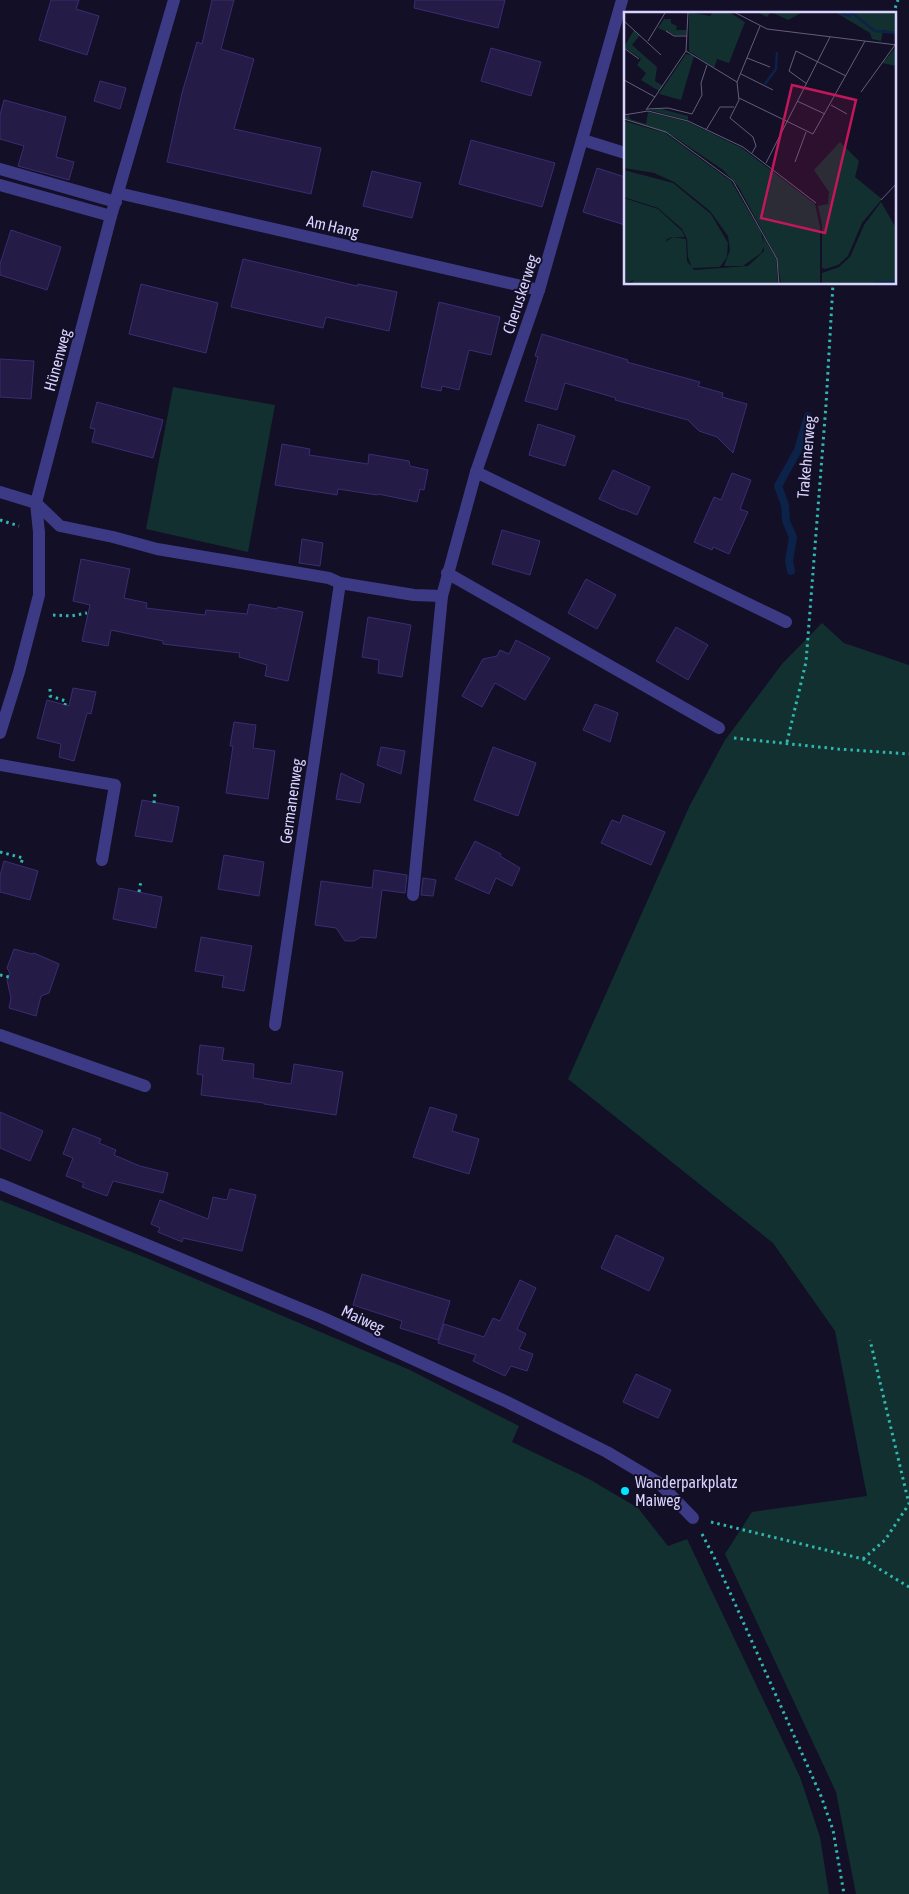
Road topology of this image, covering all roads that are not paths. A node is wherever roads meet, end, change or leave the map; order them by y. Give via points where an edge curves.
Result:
1 (174, 0) edge
2 (622, 0) edge
3 (583, 140) junction
4 (624, 153) edge
5 (0, 169) edge
6 (0, 185) edge
7 (117, 198) junction
8 (112, 216) junction
9 (540, 290) junction
10 (476, 472) junction
11 (0, 492) edge
12 (36, 503) junction
13 (447, 573) junction
14 (340, 583) junction
15 (442, 596) junction
16 (786, 622) dead end
17 (719, 728) road end
18 (0, 732) edge
19 (0, 765) edge
20 (102, 860) dead end
21 (413, 895) dead end
22 (275, 1025) dead end
23 (0, 1035) edge
24 (145, 1086) dead end
25 (0, 1184) edge
26 (693, 1518) road end

1 - 7 street, Hünenweg
2 - 3 street, Cheruskerweg
3 - 4 street
3 - 9 street, Cheruskerweg
5 - 7 street, Am Hang
6 - 8 street
7 - 8 street, Hünenweg
7 - 9 street, Am Hang
8 - 12 street, Hünenweg
9 - 10 street, Cheruskerweg
10 - 13 street, Cheruskerweg
10 - 16 street
11 - 12 street
12 - 14 street via 60,526 157,549 329,578
12 - 18 street, Hünenweg via 39,595
13 - 15 street, Cheruskerweg
13 - 17 street
14 - 15 street via 414,595
14 - 22 street, Germanenweg
15 - 21 street, Cheruskerweg
19 - 20 street via 116,785
23 - 24 street
25 - 26 street, Maiweg via 321,1317 505,1401 607,1452 659,1483

